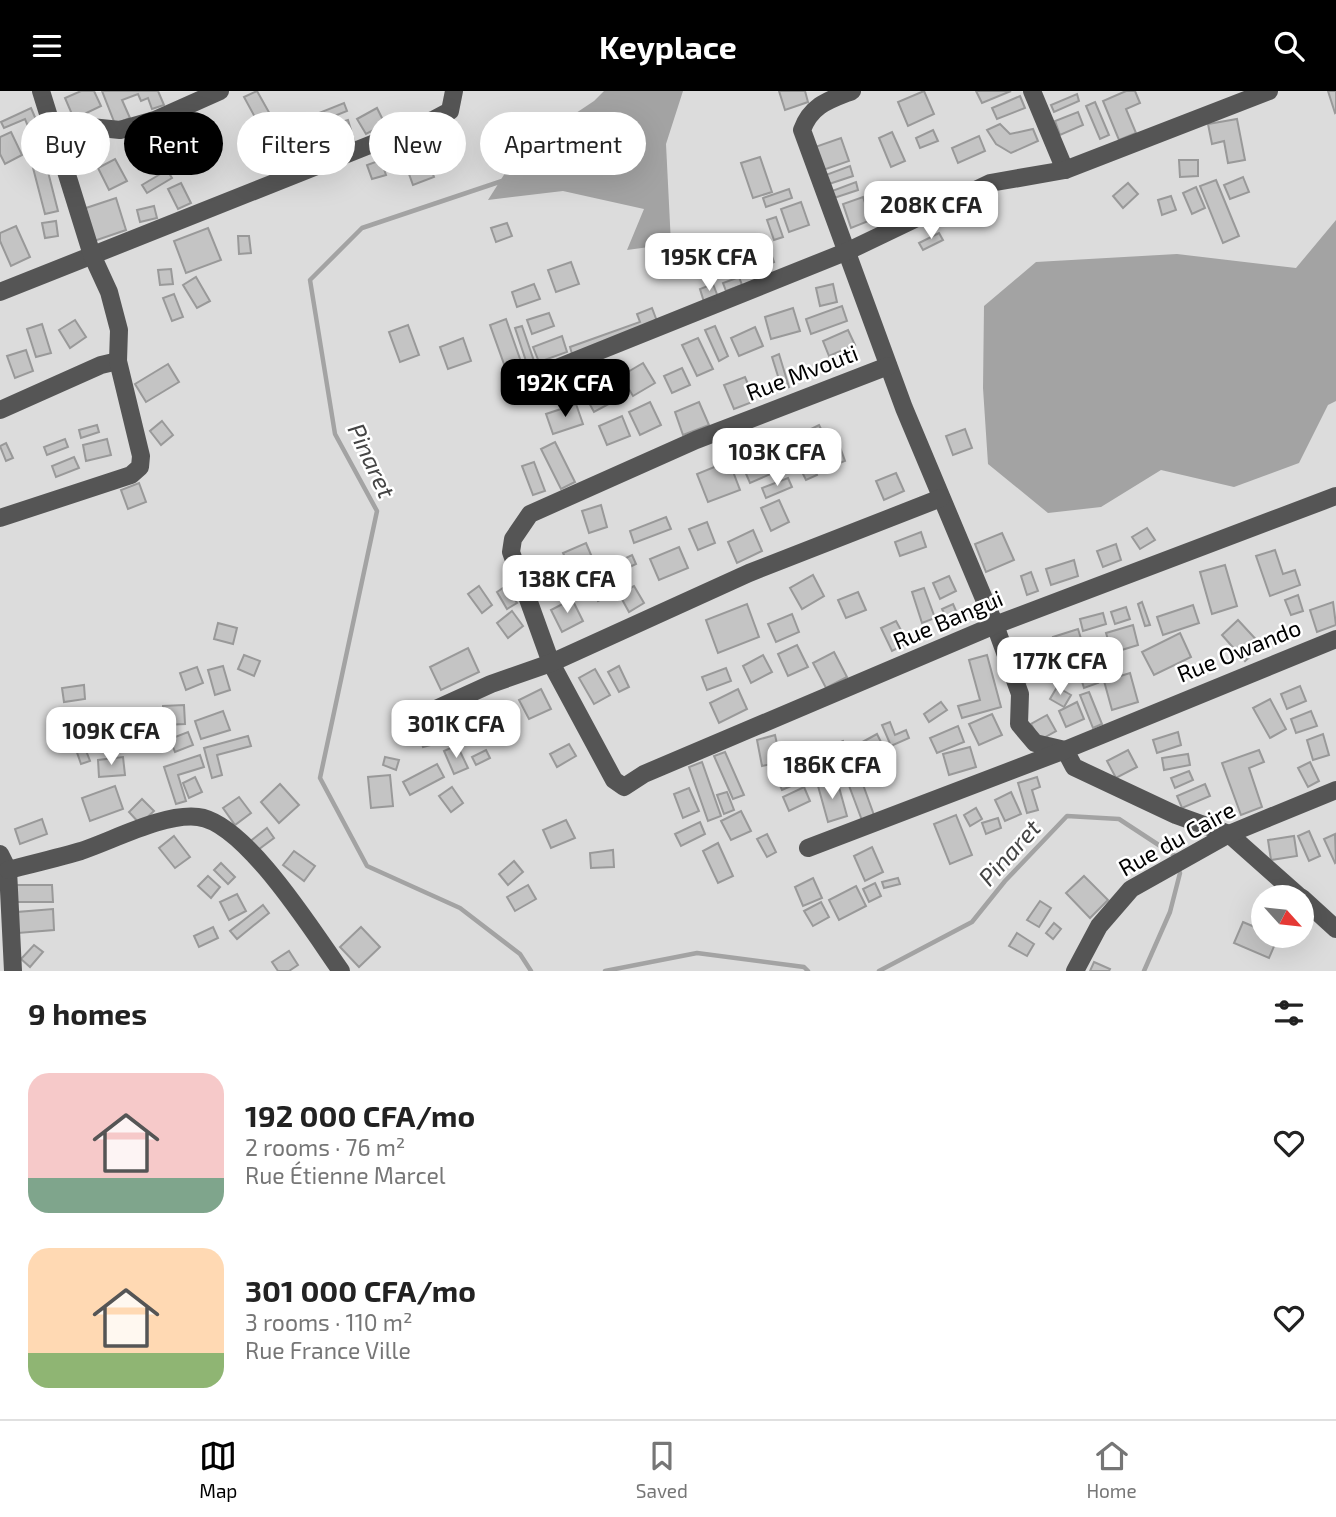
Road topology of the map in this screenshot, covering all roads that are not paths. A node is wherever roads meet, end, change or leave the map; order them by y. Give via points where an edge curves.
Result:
1 (40, 91) edge
2 (220, 91) edge
3 (852, 91) edge
4 (1032, 91) edge
5 (1268, 91) edge
6 (455, 93) edge
7 (46, 112) edge
8 (110, 128) edge
9 (1065, 170) junction
10 (65, 175) edge
11 (848, 251) junction
12 (92, 255) junction
13 (0, 292) edge
14 (118, 361) junction
15 (888, 366) junction
16 (533, 377) dead end
17 (0, 410) edge
18 (1336, 496) edge
19 (940, 498) junction
20 (0, 518) edge
21 (995, 625) junction
22 (1336, 639) edge
23 (551, 663) junction
24 (403, 724) dead end
25 (1065, 750) junction
26 (1336, 790) edge
27 (1229, 834) junction
28 (808, 848) dead end
29 (4, 862) edge
30 (1287, 885) edge
31 (1314, 909) edge
32 (1336, 929) edge
33 (13, 971) edge
34 (341, 971) edge
35 (1075, 971) edge

1 - 7 street
2 - 8 street via 155,120
3 - 11 street via 821,103 807,116 802,130
4 - 9 street
5 - 9 street
6 - 12 street via 450,111 435,119
9 - 11 street via 990,183
10 - 12 street
11 - 15 street
11 - 16 street
12 - 13 street
12 - 14 street via 119,330
14 - 17 street
14 - 20 street via 140,467 131,475
15 - 19 street
15 - 23 street, Rue Mvouti via 696,440 530,514 513,539 511,552
18 - 21 street, Rue Bangui
19 - 21 street
19 - 23 street via 749,573
21 - 23 street, Rue Bangui via 644,774 624,787 614,780
21 - 25 street via 1020,694 1019,724 1035,743
22 - 25 street, Rue Owando
23 - 24 street
25 - 27 street via 1074,767 1176,815
25 - 28 street, Rue Owando
26 - 27 street, Rue du Caire
27 - 30 street
27 - 35 street, Rue du Caire via 1131,889 1099,926
29 - 33 street
29 - 34 street via 81,851 173,819 199,817 218,823 264,864
31 - 32 street

